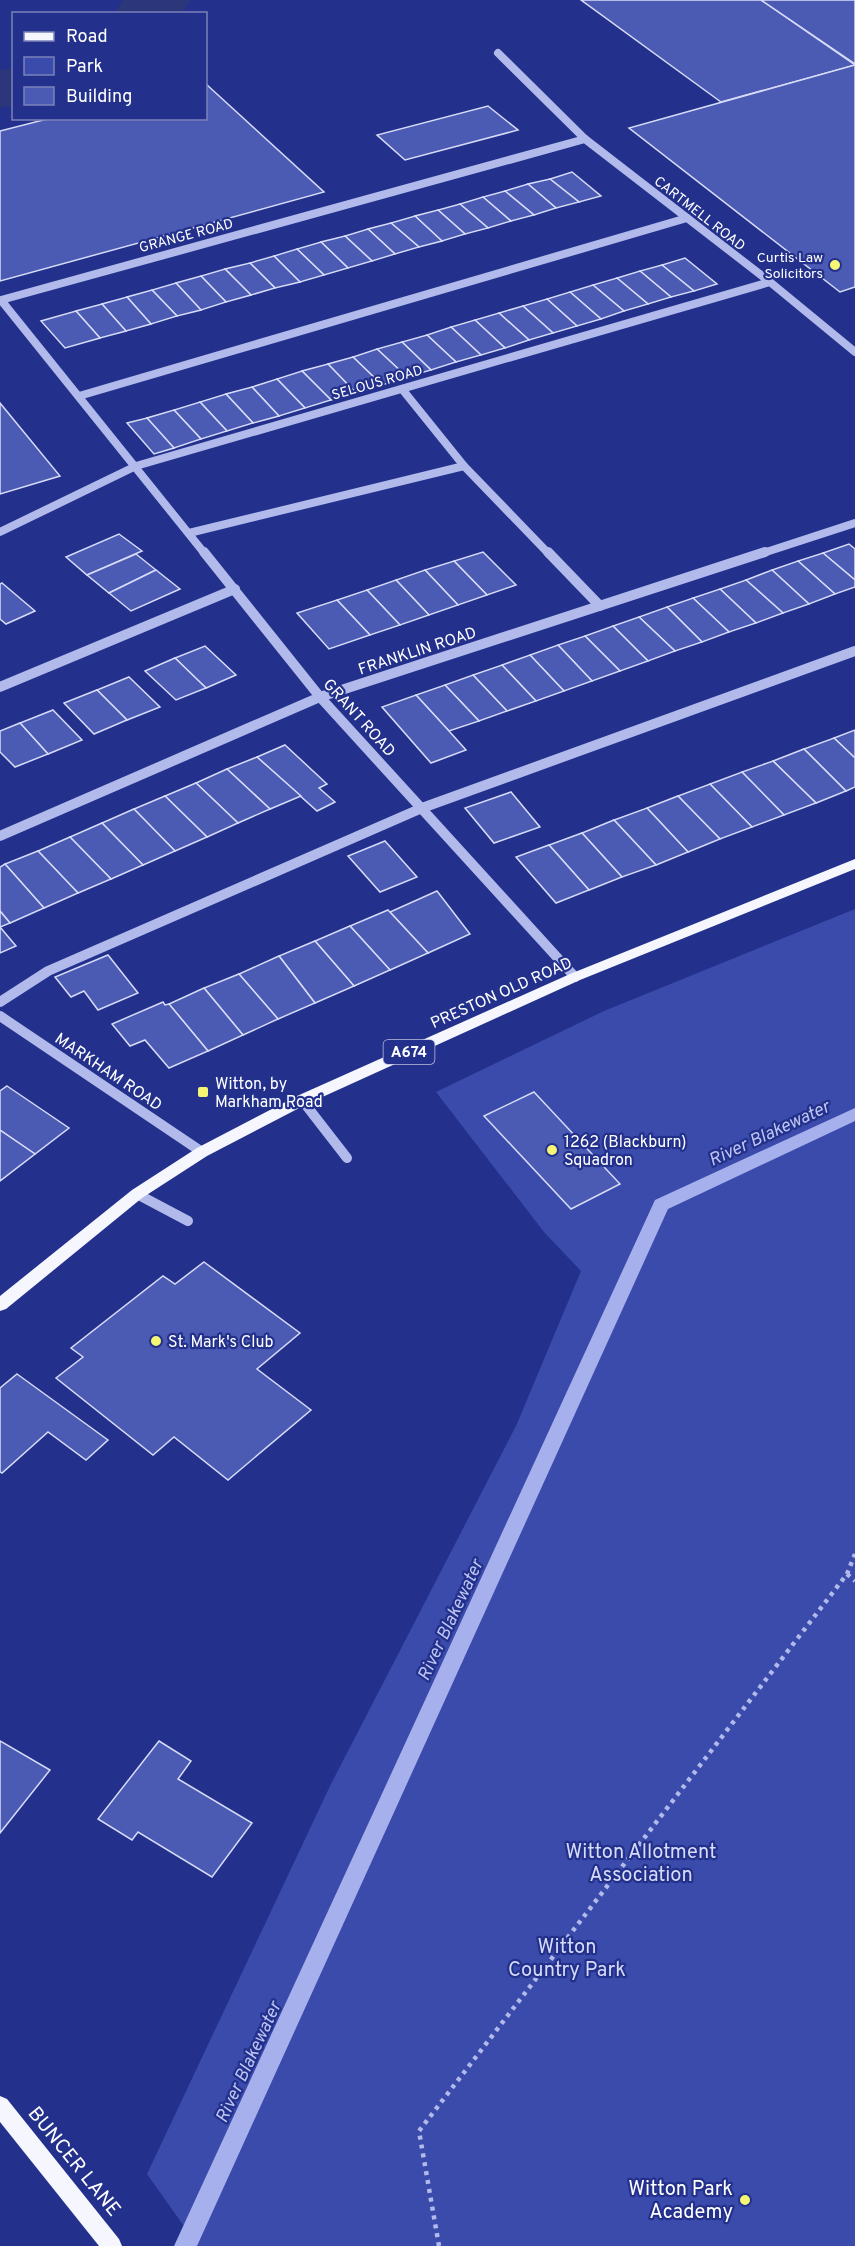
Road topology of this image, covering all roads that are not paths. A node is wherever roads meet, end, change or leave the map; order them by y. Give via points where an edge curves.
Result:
1 (498, 53) dead end
2 (585, 139) junction
3 (687, 218) junction
4 (770, 282) junction
5 (855, 352) edge
6 (402, 389) junction
7 (79, 396) junction
8 (136, 466) junction
9 (464, 466) junction
10 (855, 523) edge
11 (0, 532) edge
12 (189, 533) junction
13 (235, 589) junction
14 (600, 606) junction
15 (855, 651) edge
16 (0, 687) edge
17 (320, 697) junction
18 (422, 808) junction
19 (0, 836) edge
20 (855, 864) edge
21 (575, 977) junction
22 (0, 1002) edge
23 (0, 1016) edge
24 (302, 1100) junction
25 (202, 1152) junction
26 (347, 1158) dead end
27 (137, 1194) junction
28 (188, 1221) dead end
29 (0, 1305) edge
30 (0, 2106) edge
31 (112, 2246) edge

1 - 2 street, CARTMELL ROAD
2 - 3 street, CARTMELL ROAD
2 - 7 street, GRANGE ROAD via 1,300
3 - 4 street, CARTMELL ROAD
3 - 7 street
4 - 5 street, CARTMELL ROAD
4 - 6 street, SELOUS ROAD
6 - 8 street, SELOUS ROAD
6 - 9 street
7 - 8 street, GRANGE ROAD
8 - 11 street, SELOUS ROAD
8 - 12 street, GRANT ROAD
9 - 12 street
9 - 14 street
10 - 14 street, FRANKLIN ROAD
12 - 13 street, GRANT ROAD
13 - 16 street
13 - 17 street, GRANT ROAD
14 - 17 street, FRANKLIN ROAD
15 - 18 street
17 - 18 street, GRANT ROAD
17 - 19 street, FRANKLIN ROAD
18 - 21 street, GRANT ROAD
18 - 22 street via 48,971
20 - 21 main road, PRESTON OLD ROAD / A674
21 - 24 main road, PRESTON OLD ROAD / A674
23 - 25 street, MARKHAM ROAD
24 - 25 main road, PRESTON OLD ROAD / A674
24 - 26 street
25 - 27 main road, PRESTON OLD ROAD / A674
27 - 28 street
27 - 29 main road, PRESTON OLD ROAD / A674
30 - 31 main road, BUNCER LANE

